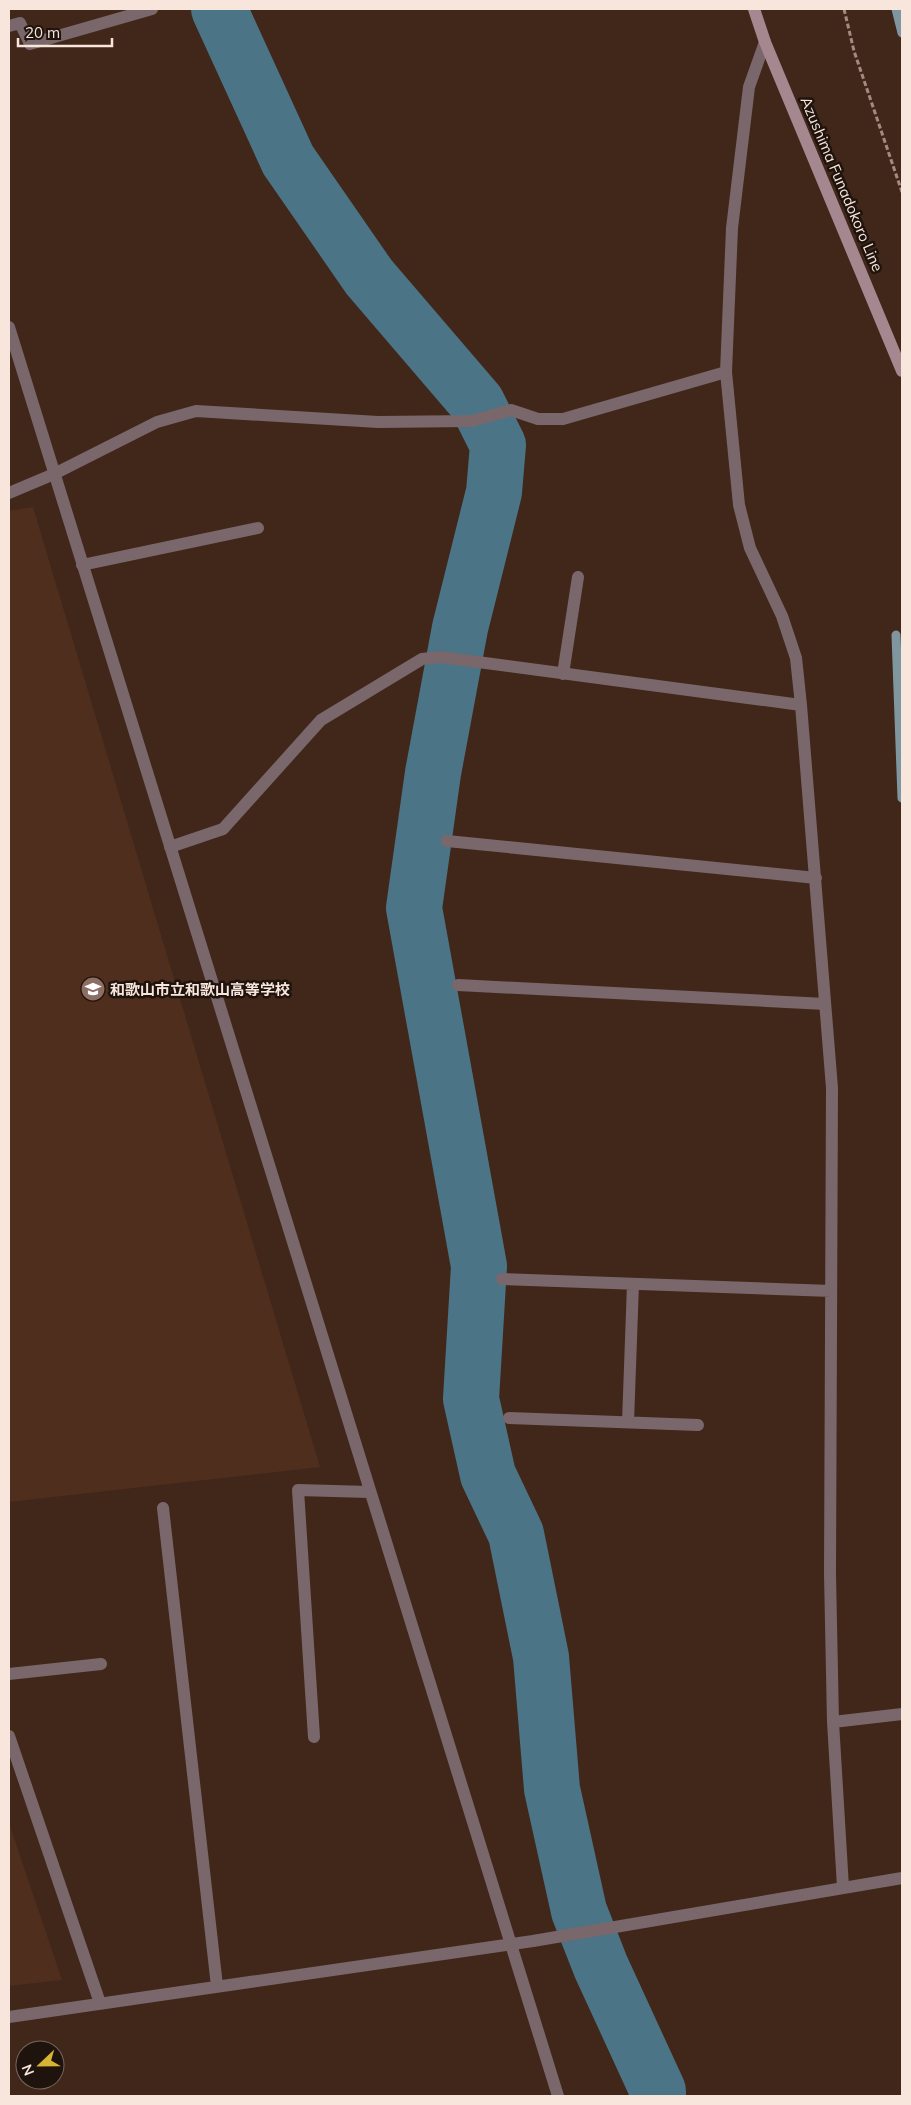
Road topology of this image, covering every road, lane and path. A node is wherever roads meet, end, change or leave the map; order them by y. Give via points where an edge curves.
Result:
1 (152, 9) edge
2 (754, 9) edge
3 (844, 9) edge
4 (9, 26) edge
5 (766, 42) junction
6 (902, 192) edge
7 (9, 327) edge
8 (902, 371) edge
9 (726, 372) junction
10 (54, 474) junction
11 (9, 492) edge
12 (258, 528) dead end
13 (82, 565) junction
14 (578, 577) dead end
15 (563, 674) junction
16 (802, 705) junction
17 (447, 842) dead end
18 (170, 847) junction
19 (816, 878) junction
20 (458, 985) dead end
21 (825, 1004) junction
22 (502, 1279) dead end
23 (633, 1284) junction
24 (831, 1291) junction
25 (509, 1418) dead end
26 (628, 1422) junction
27 (698, 1425) dead end
28 (369, 1492) junction
29 (163, 1508) dead end
30 (101, 1664) dead end
31 (9, 1674) edge
32 (902, 1714) edge
33 (833, 1722) junction
34 (9, 1736) edge
35 (314, 1737) dead end
36 (902, 1878) edge
37 (844, 1887) junction
38 (511, 1944) junction
39 (217, 1986) junction
40 (100, 2003) junction
41 (9, 2017) edge
42 (558, 2096) edge

1 - 4 street via 30,44 20,22
2 - 5 main road, Azushima Funadokoro Line
3 - 6 path via 854,51
5 - 8 main road, Azushima Funadokoro Line
5 - 9 street via 749,87 732,228
7 - 10 street
9 - 10 street via 563,419 538,419 511,410 472,421 378,422 196,411 157,422
9 - 16 street via 739,505 750,548 782,616 796,658
10 - 11 street
10 - 13 street
12 - 13 street
13 - 18 street
14 - 15 street
15 - 16 street
15 - 18 street via 440,657 422,659 321,720 223,829
16 - 19 street
17 - 19 street
18 - 28 street
19 - 21 street
20 - 21 street
21 - 24 street via 832,1088
22 - 23 street
23 - 24 street
23 - 26 street
24 - 33 street
25 - 26 street
26 - 27 street
28 - 35 street via 298,1490
28 - 38 street
29 - 39 street
30 - 31 street
32 - 33 street
33 - 37 street
34 - 40 street
36 - 37 street
37 - 38 street
38 - 39 street
38 - 42 street
39 - 40 street
40 - 41 street

